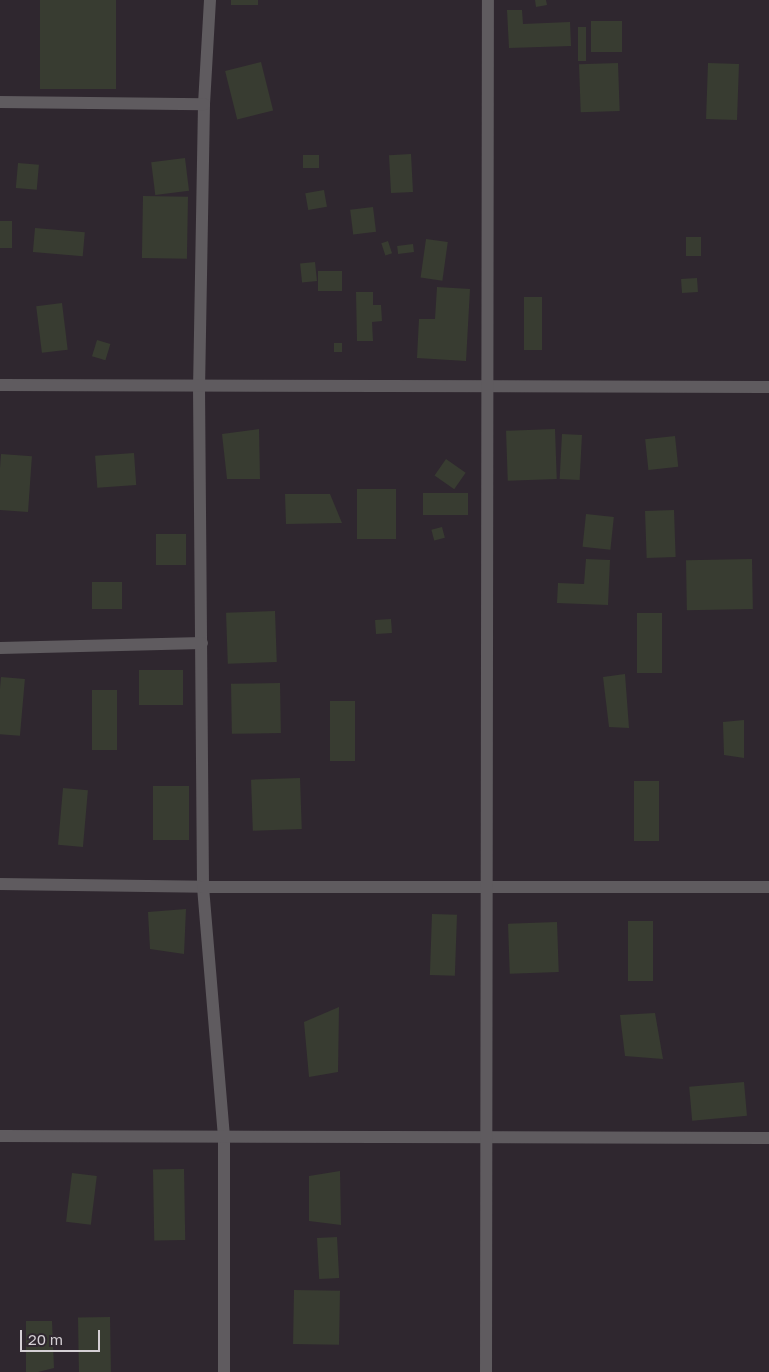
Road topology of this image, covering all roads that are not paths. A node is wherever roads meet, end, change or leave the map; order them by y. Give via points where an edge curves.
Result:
1 (210, 0) edge
2 (488, 0) edge
3 (0, 102) edge
4 (204, 104) junction
5 (0, 385) edge
6 (489, 386) junction
7 (199, 387) junction
8 (769, 387) edge
9 (202, 643) junction
10 (0, 648) edge
11 (0, 884) edge
12 (487, 886) junction
13 (203, 887) junction
14 (769, 888) edge
15 (0, 1136) edge
16 (224, 1136) junction
17 (486, 1137) junction
18 (769, 1138) edge
19 (224, 1372) edge
20 (486, 1372) edge

1 - 4 street
2 - 6 street
3 - 4 street
4 - 7 street
5 - 7 street
6 - 7 street
6 - 8 street
6 - 12 street
7 - 9 street
9 - 10 street
9 - 13 street
11 - 13 street
12 - 13 street
12 - 14 street
12 - 17 street
13 - 16 street
15 - 16 street
16 - 17 street
16 - 19 street
17 - 18 street
17 - 20 street

